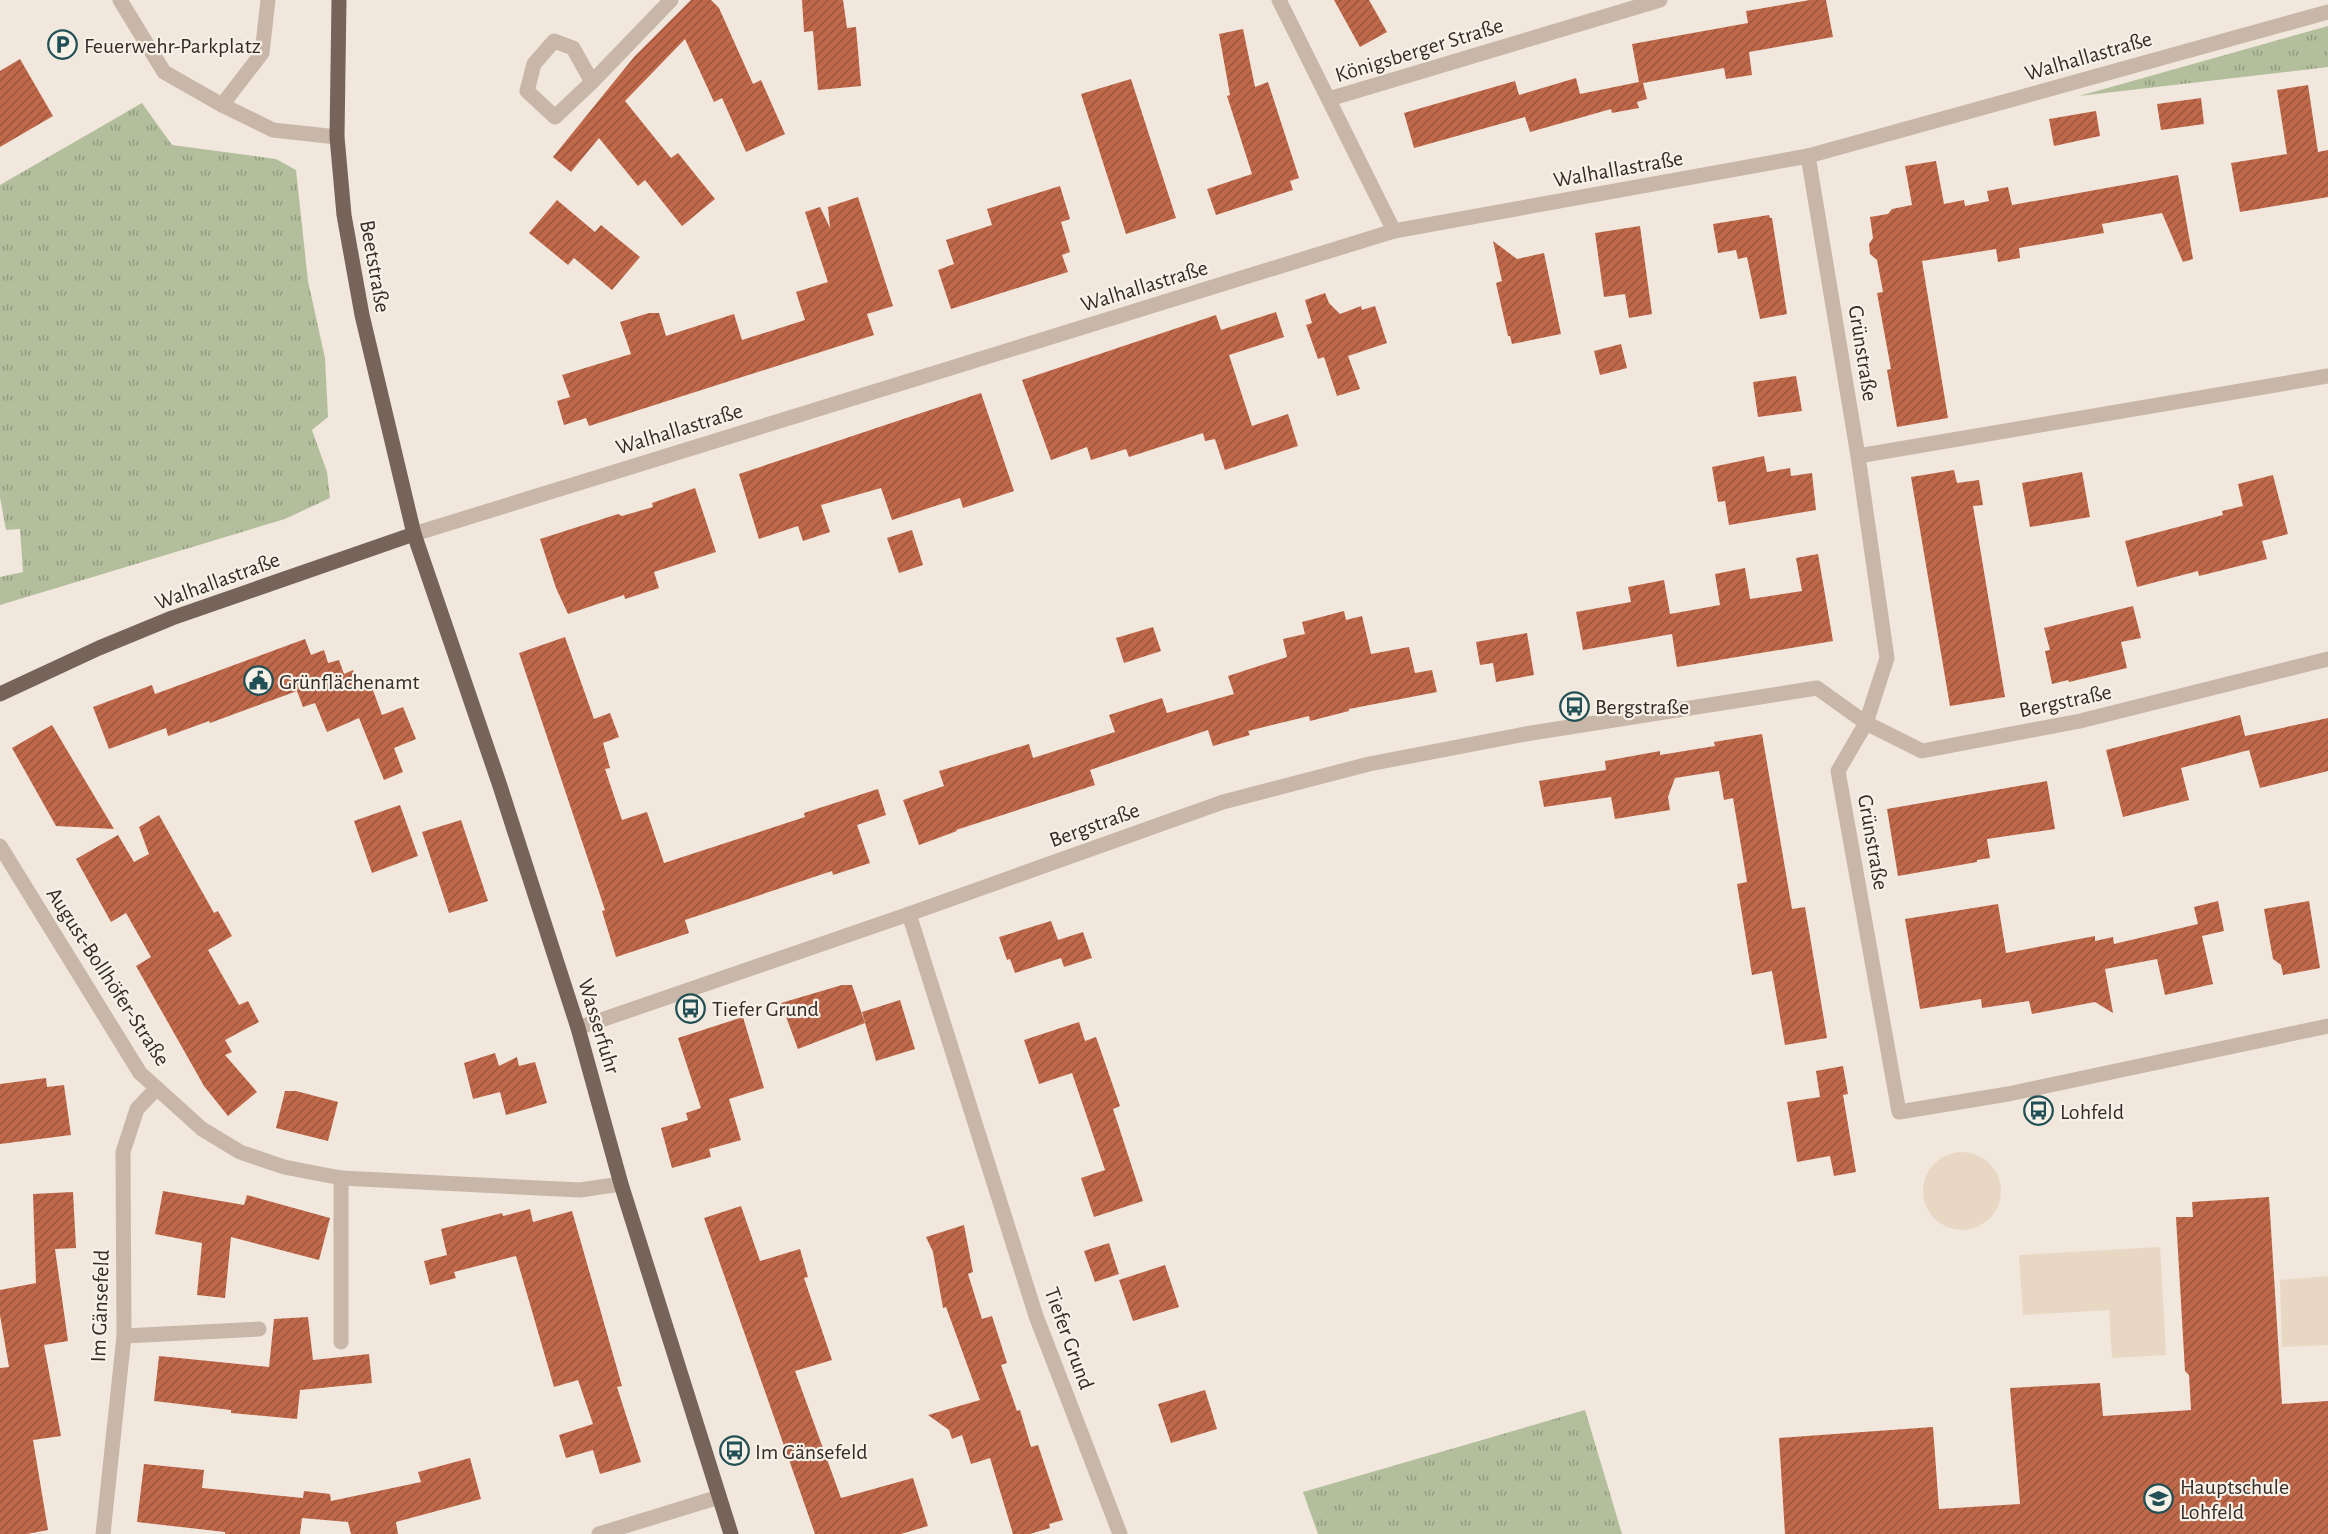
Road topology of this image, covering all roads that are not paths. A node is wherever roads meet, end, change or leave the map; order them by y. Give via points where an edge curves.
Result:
1 (120, 0) edge
2 (268, 0) edge
3 (339, 0) edge
4 (671, 0) edge
5 (1278, 0) edge
6 (1660, 0) edge
7 (2328, 12) edge
8 (592, 82) junction
9 (1329, 99) junction
10 (222, 105) junction
11 (337, 137) junction
12 (1808, 156) junction
13 (1394, 231) junction
14 (2328, 376) edge
15 (1858, 456) junction
16 (414, 534) junction
17 (2328, 658) edge
18 (0, 694) edge
19 (1866, 723) junction
20 (0, 846) edge
21 (909, 914) junction
22 (2328, 1026) edge
23 (578, 1028) junction
24 (156, 1089) junction
25 (341, 1178) junction
26 (621, 1184) junction
27 (259, 1329) dead end
28 (124, 1336) junction
29 (341, 1342) dead end
30 (719, 1497) junction
31 (103, 1534) edge
32 (599, 1534) edge
33 (731, 1534) edge
34 (1120, 1534) edge

1 - 10 street via 164,72
2 - 10 street via 262,53
3 - 11 main road, Beetstraße
4 - 8 street
5 - 9 street
6 - 9 street, Königsberger Straße
7 - 12 street, Walhallastraße
8 - 8 street via 555,117 527,90 534,64 554,41 573,48
9 - 13 street
10 - 11 street via 273,130
11 - 16 main road, Beetstraße via 344,215 362,315
12 - 13 street, Walhallastraße
12 - 15 street, Grünstraße
13 - 16 street, Walhallastraße
14 - 15 street
15 - 19 street, Grünstraße via 1887,658
16 - 18 main road, Walhallastraße via 172,618
16 - 23 main road, Wasserfuhr via 501,786
17 - 19 street, Bergstraße via 2080,721 1922,751
19 - 21 street, Bergstraße via 1817,688 1525,734 1369,764 1223,802
19 - 22 street, Grünstraße via 1838,771 1899,1112 2008,1094
20 - 24 street, August-Bollhöfer-Straße via 140,1073
21 - 23 street, Bergstraße
21 - 34 street, Tiefer Grund via 1036,1316
23 - 26 main road, Wasserfuhr
24 - 25 street, August-Bollhöfer-Straße via 202,1130 240,1152 284,1167
24 - 28 street, Im Gänsefeld via 137,1109 123,1152
25 - 26 street, August-Bollhöfer-Straße via 580,1190
25 - 29 street
26 - 30 main road, Wasserfuhr
27 - 28 street
28 - 31 street, Im Gänsefeld
30 - 32 street
30 - 33 main road, Wasserfuhr

